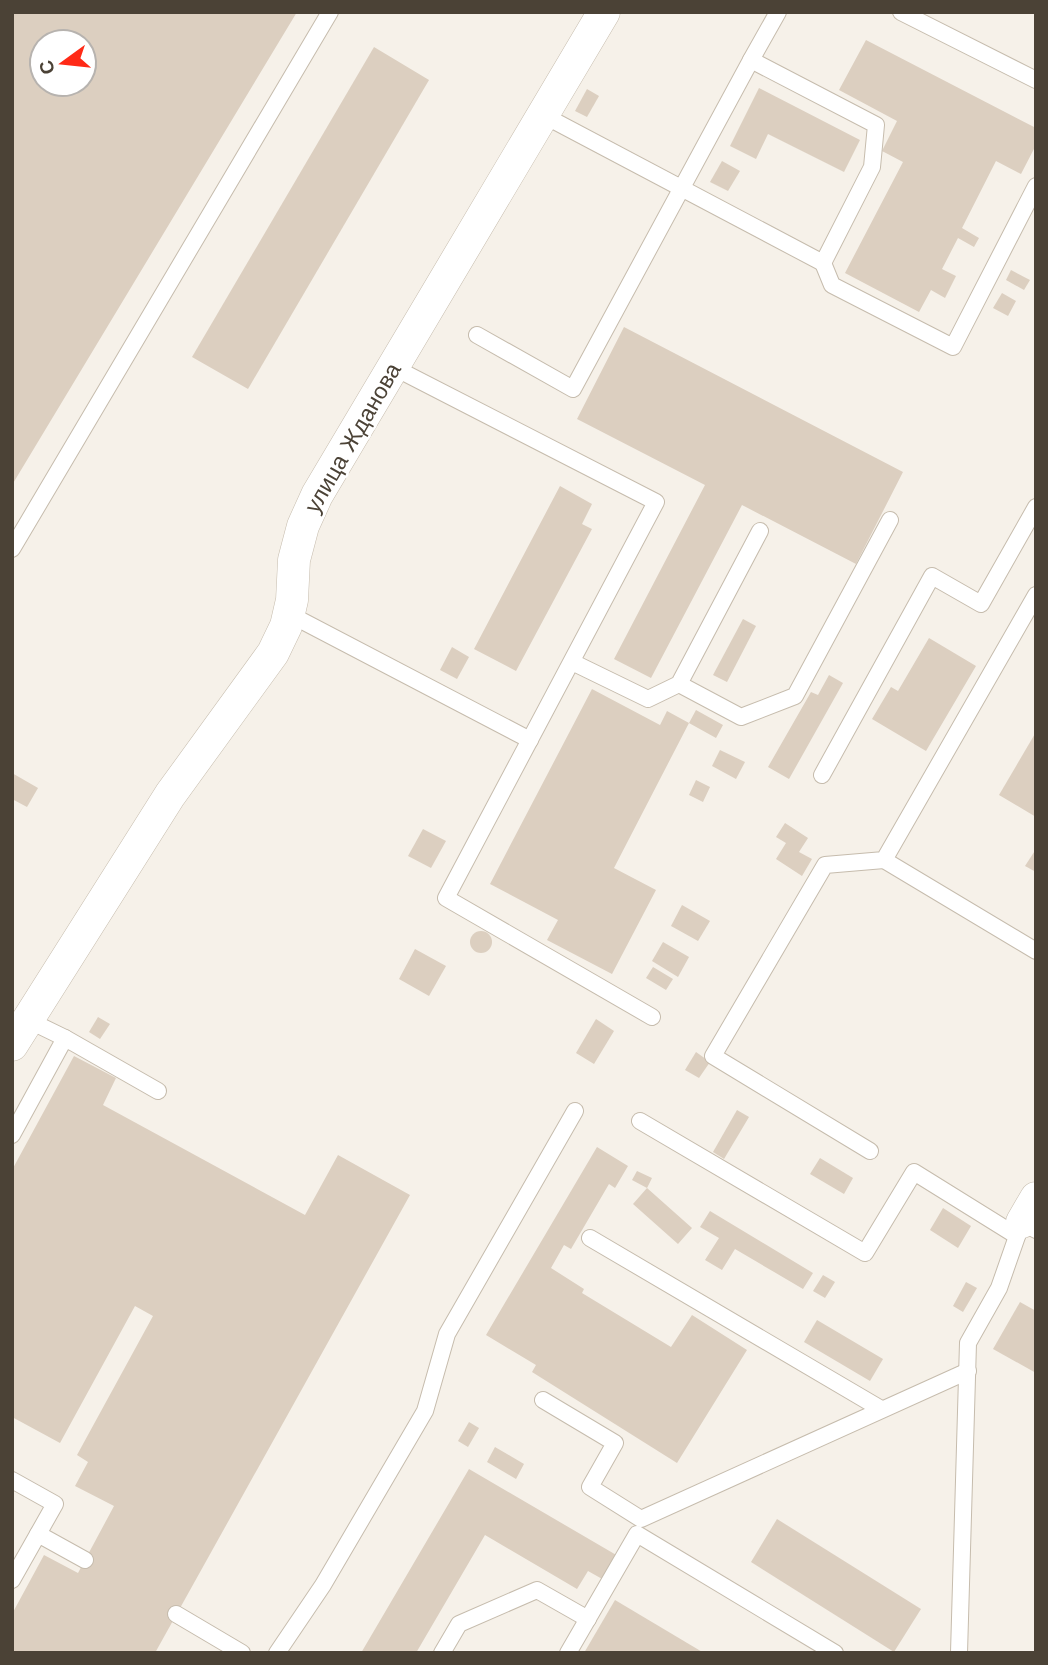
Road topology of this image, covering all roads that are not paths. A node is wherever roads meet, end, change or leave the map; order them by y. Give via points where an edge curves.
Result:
1 (330, 12) edge
2 (604, 12) edge
3 (778, 12) edge
4 (901, 12) edge
5 (751, 60) junction
6 (1036, 80) edge
7 (543, 115) junction
8 (1036, 186) edge
9 (680, 188) junction
10 (823, 263) junction
11 (477, 335) dead end
12 (393, 367) junction
13 (1036, 508) edge
14 (890, 520) dead end
15 (760, 531) dead end
16 (12, 549) edge
17 (1036, 596) edge
18 (289, 614) junction
19 (572, 662) junction
20 (679, 684) junction
21 (530, 740) junction
22 (822, 775) dead end
23 (884, 860) junction
24 (1036, 951) edge
25 (652, 1017) dead end
26 (20, 1032) edge
27 (65, 1038) junction
28 (158, 1091) dead end
29 (575, 1111) dead end
30 (640, 1121) dead end
31 (12, 1135) edge
32 (870, 1151) dead end
33 (1028, 1221) edge
34 (590, 1238) dead end
35 (968, 1371) junction
36 (542, 1399) dead end
37 (881, 1409) junction
38 (12, 1480) edge
39 (38, 1534) junction
40 (85, 1560) dead end
41 (12, 1580) edge
42 (176, 1614) dead end
43 (588, 1619) junction
44 (242, 1653) edge
45 (277, 1653) edge
46 (442, 1653) edge
47 (568, 1653) edge
48 (835, 1653) edge
49 (959, 1653) edge

1 - 16 lane
2 - 7 street, улица Жданова
3 - 5 lane
4 - 6 lane
5 - 9 lane
5 - 10 lane via 876,125 872,167
7 - 9 lane
7 - 12 street, улица Жданова
8 - 10 lane via 953,347 832,285
9 - 10 lane
9 - 11 lane via 573,389
12 - 18 street, улица Жданова via 303,526 294,559
12 - 19 lane via 656,502
13 - 22 lane via 981,604 932,576
14 - 20 lane via 795,696 741,717
15 - 20 lane
17 - 23 lane
18 - 21 lane
18 - 26 street, улица Жданова via 273,653 170,794
19 - 20 lane via 648,699
19 - 21 lane
21 - 25 lane via 446,898
23 - 24 lane
23 - 32 lane via 825,865 713,1056
26 - 27 lane
27 - 28 lane
27 - 31 lane
29 - 45 lane via 447,1334 425,1410 323,1585
30 - 33 lane via 865,1253 914,1171
33 - 35 lane via 999,1288 968,1343
34 - 37 lane
35 - 37 lane
35 - 49 lane
36 - 37 lane via 615,1443 590,1487 641,1518
38 - 39 lane via 55,1504
39 - 40 lane
39 - 41 lane
42 - 44 lane
43 - 46 lane via 537,1590 458,1624
43 - 47 lane
43 - 48 lane via 636,1534

